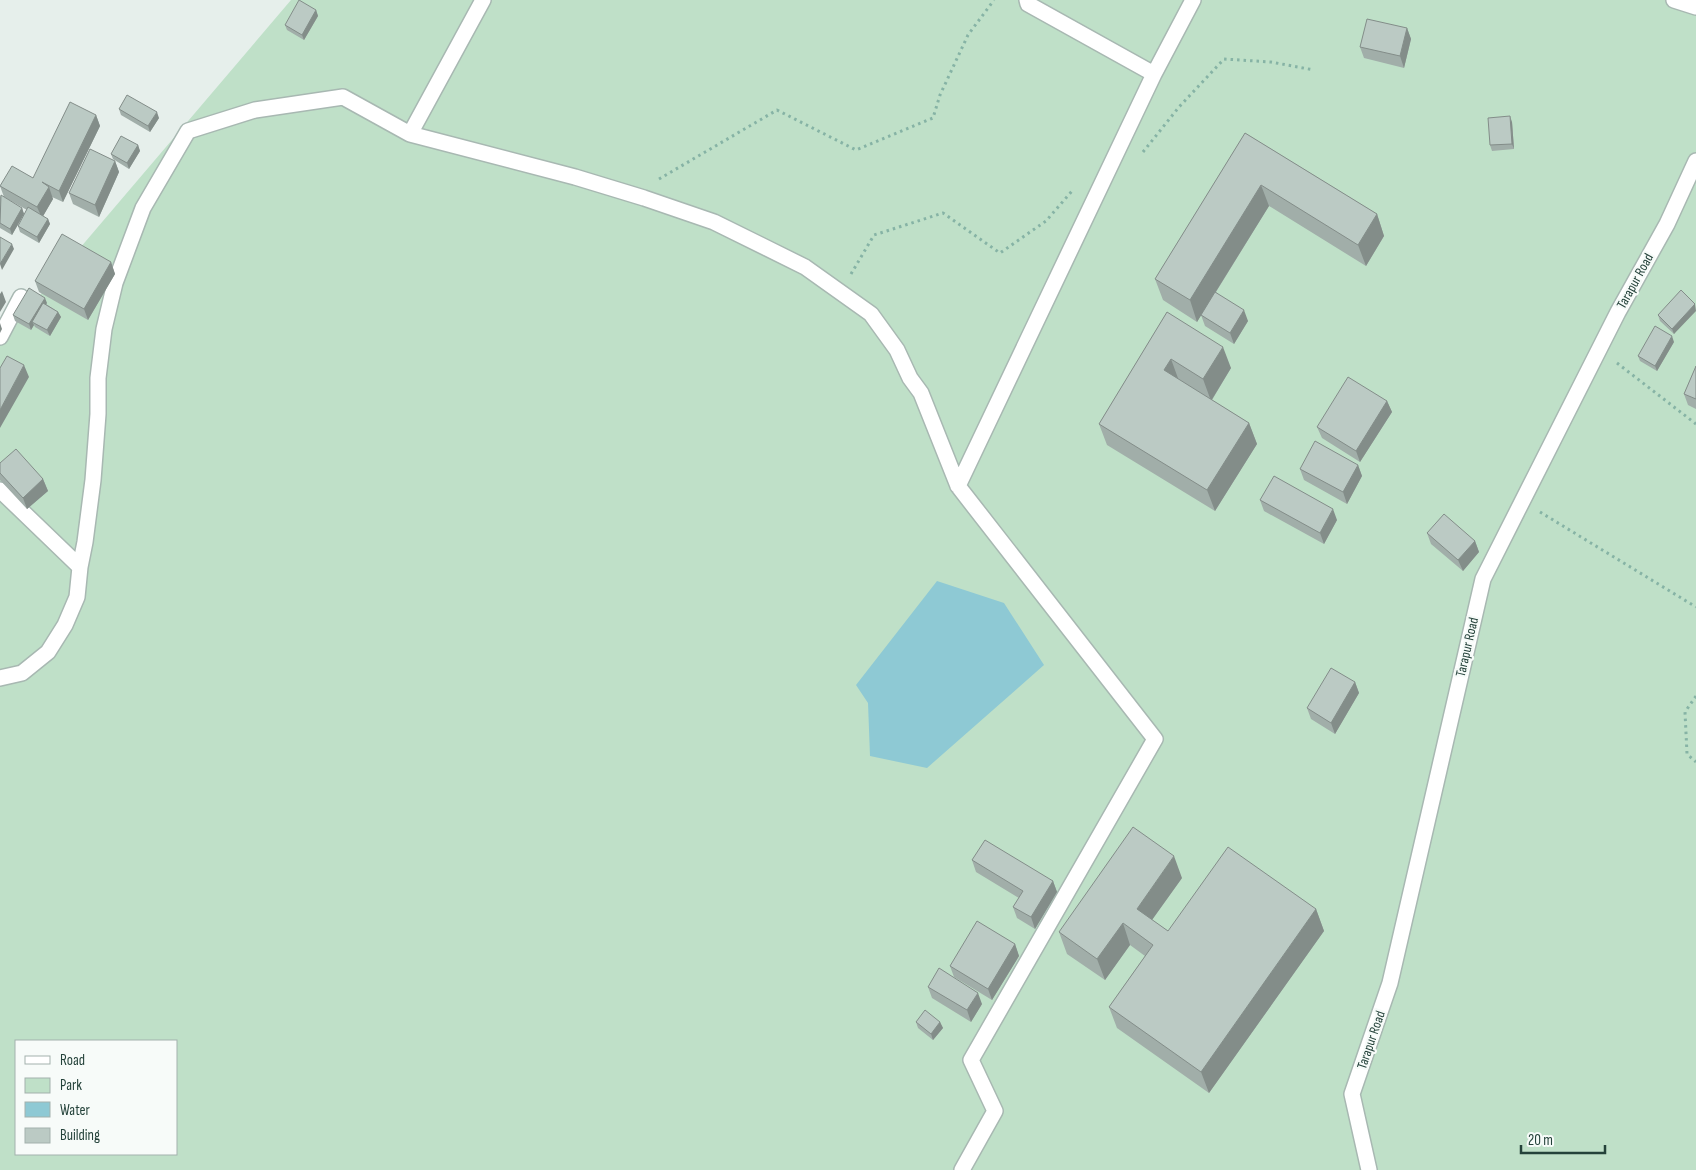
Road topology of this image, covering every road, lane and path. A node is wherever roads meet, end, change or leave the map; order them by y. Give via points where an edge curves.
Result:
1 (483, 0) edge
2 (994, 0) edge
3 (1026, 0) edge
4 (1193, 0) edge
5 (1674, 0) edge
6 (1696, 7) edge
7 (1314, 70) dead end
8 (1154, 74) junction
9 (410, 134) junction
10 (1139, 157) dead end
11 (1696, 161) edge
12 (1076, 188) dead end
13 (633, 195) junction
14 (841, 292) junction
15 (21, 297) edge
16 (0, 337) edge
17 (1599, 349) junction
18 (1696, 424) edge
19 (958, 486) junction
20 (0, 490) edge
21 (1523, 501) junction
22 (80, 567) junction
23 (1696, 607) edge
24 (0, 678) edge
25 (1696, 696) edge
26 (1696, 762) edge
27 (962, 1170) edge
28 (1369, 1170) edge

1 - 9 street
2 - 13 path via 968,35 933,118 856,150 777,110
3 - 8 street
4 - 8 street
5 - 6 street
7 - 10 path via 1271,62 1224,59 1179,107
8 - 19 street
9 - 13 street
9 - 22 street via 343,97 255,110 188,131 143,208 115,282 104,329 93,480
11 - 17 street, Tarapur Road via 1667,224
12 - 14 path via 1046,221 1000,253 942,213 874,235
13 - 14 street via 714,222 805,267
14 - 19 street via 871,314 898,350 910,378 921,393
15 - 16 street
17 - 18 path
17 - 21 street, Tarapur Road
19 - 27 street via 1155,739 972,1060 995,1111
20 - 22 street
21 - 23 path
21 - 28 street, Tarapur Road via 1483,580 1390,983 1352,1094
22 - 24 street via 77,597 48,652 22,673
25 - 26 path via 1685,712 1687,754

